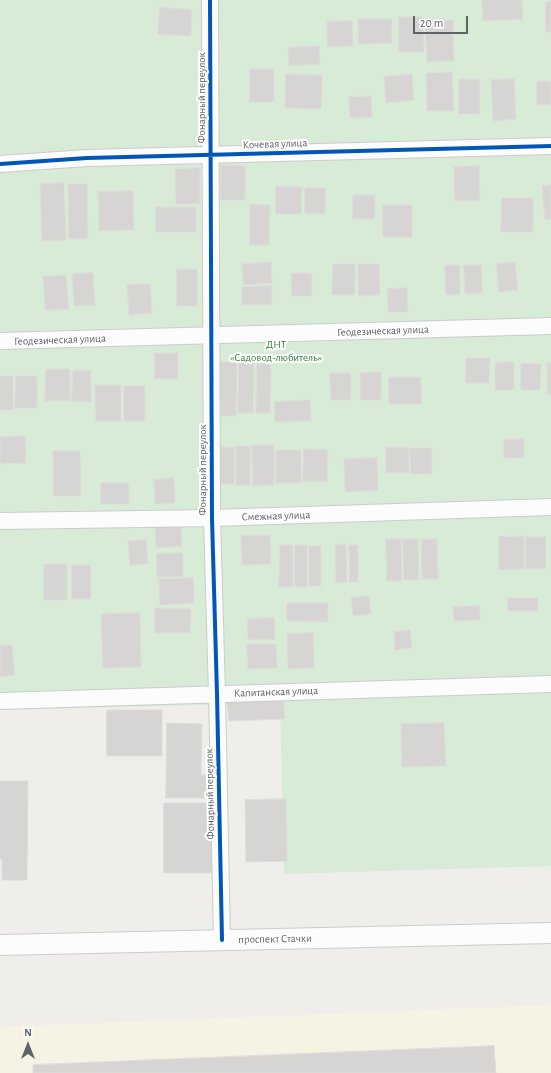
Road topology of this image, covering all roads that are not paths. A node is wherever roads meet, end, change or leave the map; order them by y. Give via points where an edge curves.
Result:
1 (210, 0) edge
2 (551, 146) edge
3 (211, 155) junction
4 (0, 164) edge
5 (551, 326) edge
6 (211, 335) junction
7 (0, 341) edge
8 (551, 507) edge
9 (212, 518) junction
10 (0, 521) edge
11 (551, 684) edge
12 (217, 694) junction
13 (0, 701) edge
14 (551, 933) edge
15 (222, 940) junction
16 (0, 945) edge

1 - 3 street, Фонарный переулок
2 - 3 street, Кочевая улица
3 - 4 street, Кочевая улица via 87,158
3 - 6 street, Фонарный переулок
5 - 6 street, Геодезическая улица
6 - 7 street, Геодезическая улица
6 - 9 street, Фонарный переулок
8 - 9 street, Смежная улица
9 - 10 street, Смежная улица
9 - 12 street, Фонарный переулок
11 - 12 street, Капитанская улица
12 - 13 street, Капитанская улица
12 - 15 street, Фонарный переулок
14 - 15 street, проспект Стачки
15 - 16 street, проспект Стачки

